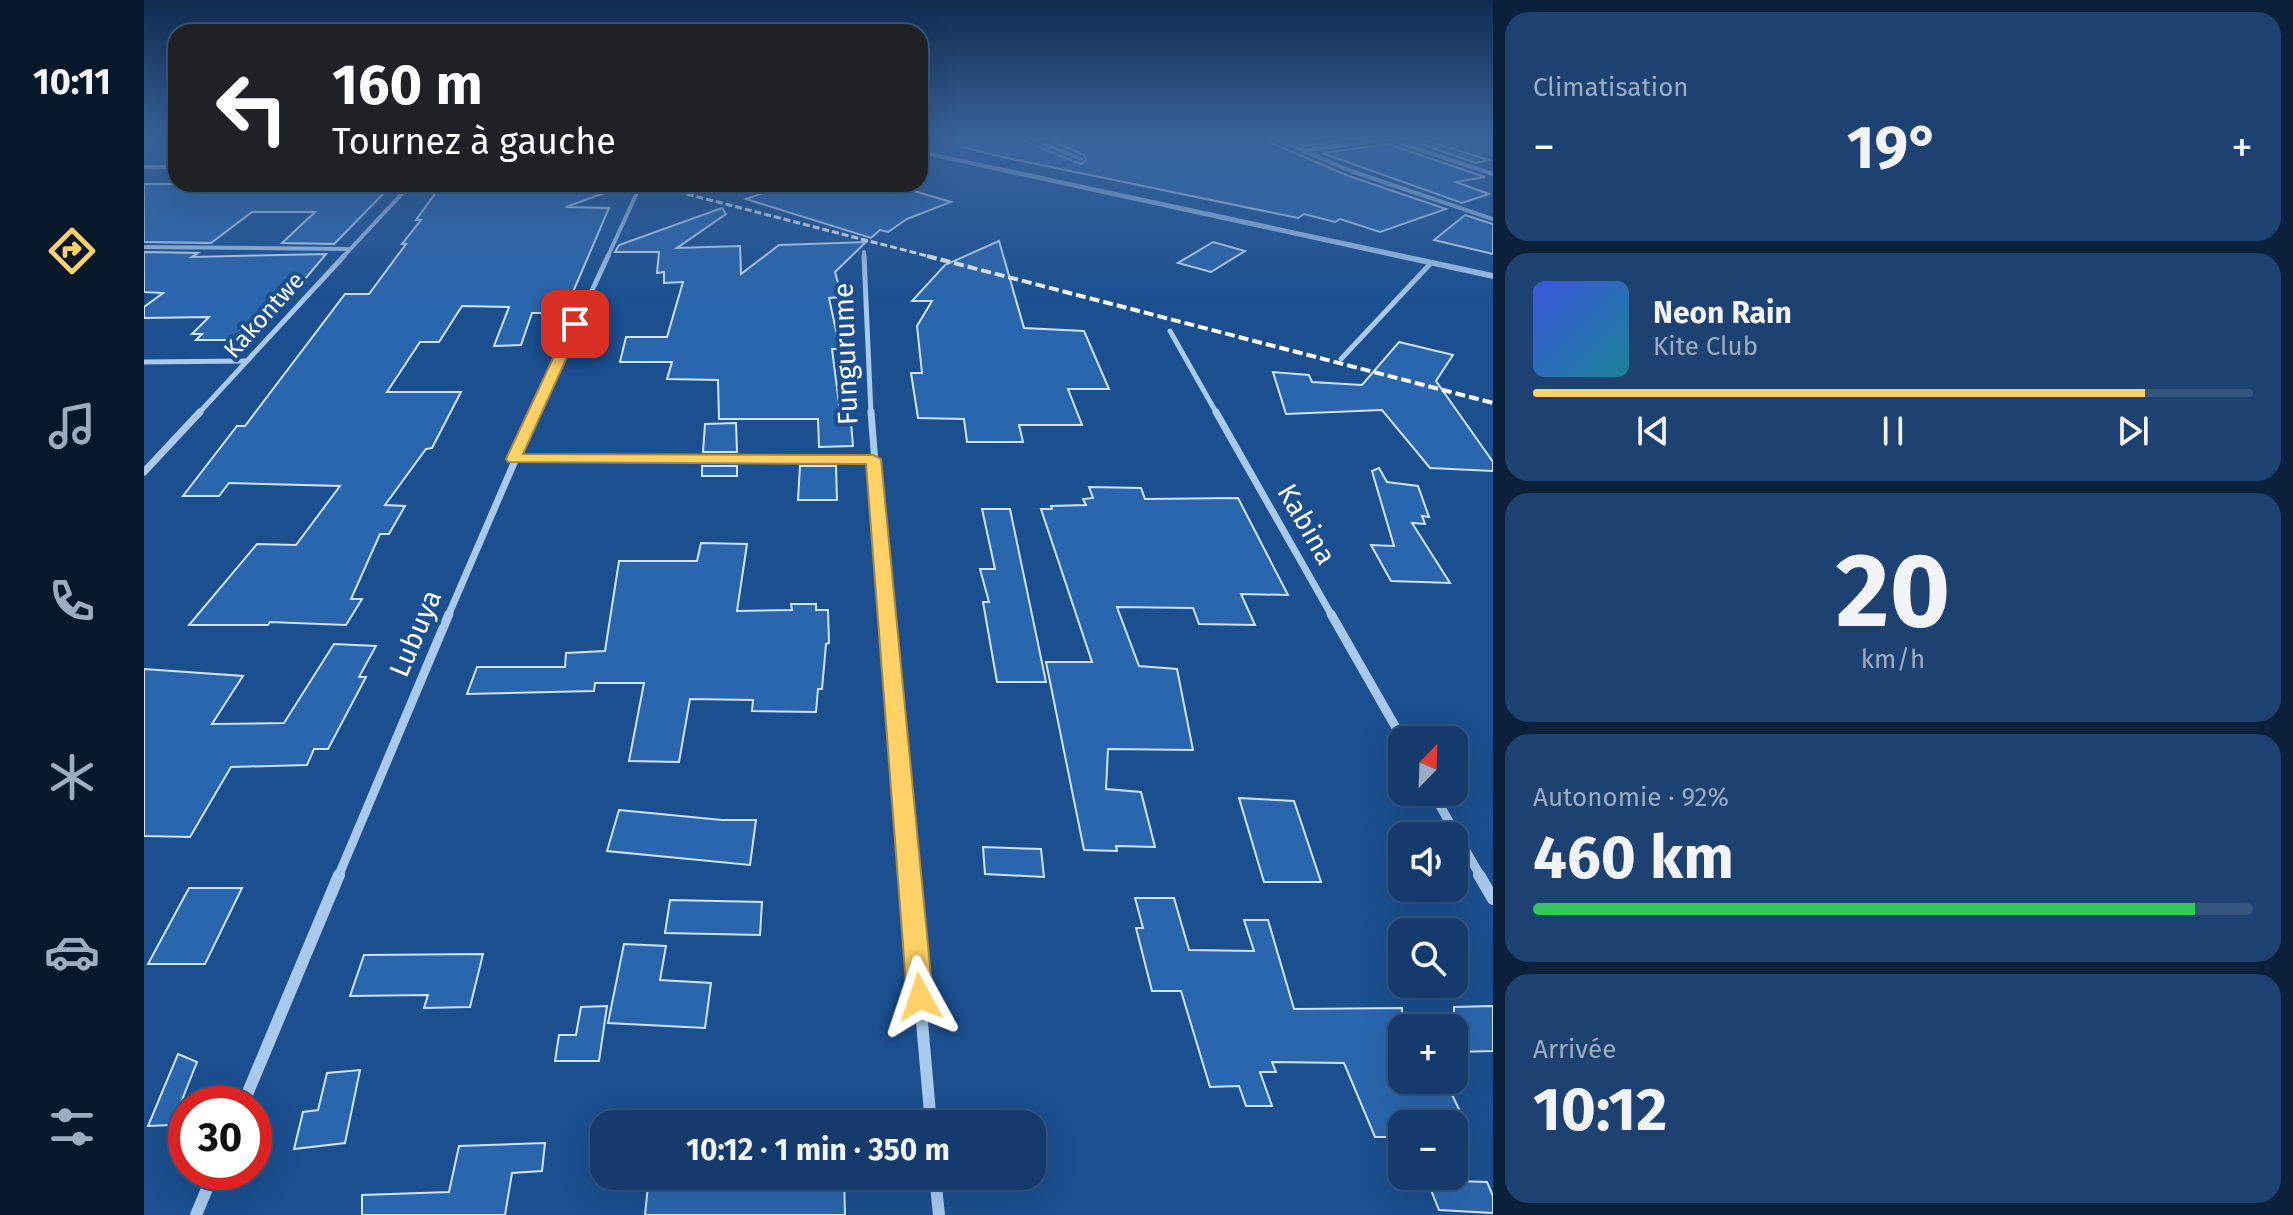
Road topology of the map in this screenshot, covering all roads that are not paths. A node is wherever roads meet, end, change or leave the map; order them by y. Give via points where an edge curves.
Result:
1 (402, 194) edge
2 (637, 194) edge
3 (1112, 194) edge
4 (1422, 194) edge
5 (1493, 219) edge
6 (144, 247) edge
7 (348, 249) junction
8 (864, 252) dead end
9 (1431, 263) junction
10 (1493, 276) edge
11 (1170, 331) dead end
12 (1341, 359) dead end
13 (246, 361) junction
14 (144, 362) edge
15 (514, 459) junction
16 (873, 459) junction
17 (144, 472) edge
18 (1395, 726) edge
19 (1440, 806) edge
20 (1493, 899) edge
21 (251, 1086) edge
22 (930, 1110) edge
23 (206, 1190) edge
24 (936, 1190) edge
25 (196, 1215) edge
26 (939, 1215) edge

1 - 7 street, Kakontwe
2 - 15 street, Lubuya
3 - 9 street
4 - 5 street
6 - 7 street
7 - 13 street, Kakontwe
8 - 16 street, Fungurume
9 - 10 street
9 - 12 street
11 - 18 street, Kabina
13 - 14 street
13 - 17 street, Kakontwe
15 - 16 street
15 - 21 street, Lubuya
16 - 22 street, Fungurume
19 - 20 street
23 - 25 street
24 - 26 street

